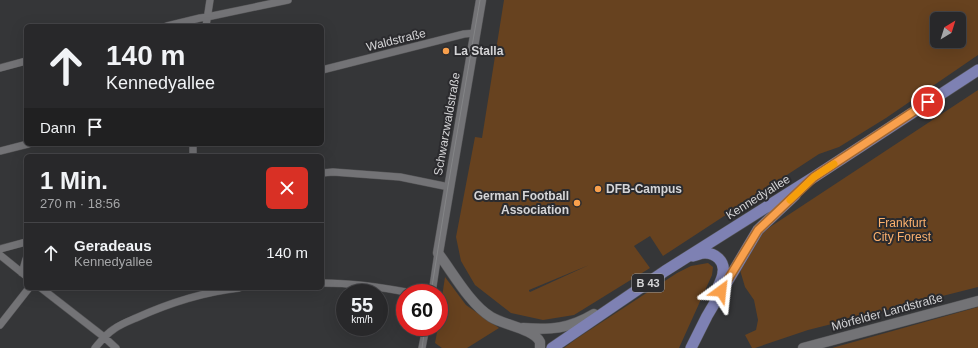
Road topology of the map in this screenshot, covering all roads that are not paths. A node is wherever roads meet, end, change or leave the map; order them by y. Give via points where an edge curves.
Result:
1 (210, 0) edge
2 (288, 0) edge
3 (481, 0) edge
4 (207, 17) junction
5 (175, 24) edge
6 (206, 24) edge
7 (475, 33) junction
8 (24, 62) edge
9 (0, 68) edge
10 (324, 69) edge
11 (978, 70) edge
12 (24, 145) edge
13 (0, 151) edge
14 (324, 173) edge
15 (814, 177) junction
16 (449, 187) junction
17 (24, 243) edge
18 (0, 249) edge
19 (438, 253) junction
20 (0, 255) edge
21 (688, 257) junction
22 (24, 275) edge
23 (324, 283) edge
24 (433, 284) edge
25 (27, 290) edge
26 (44, 290) edge
27 (222, 290) edge
28 (396, 290) edge
29 (978, 301) edge
30 (608, 310) junction
31 (703, 324) junction
32 (0, 325) edge
33 (516, 327) junction
34 (424, 336) edge
35 (104, 337) junction
36 (692, 347) edge
37 (95, 348) edge
38 (116, 348) edge
39 (422, 348) edge
40 (540, 348) edge
41 (552, 348) edge
42 (803, 348) edge

1 - 4 street
2 - 4 street
3 - 7 main road, Schwarzwaldstraße
4 - 5 street
4 - 6 street
7 - 10 street, Waldstraße
7 - 16 main road, Schwarzwaldstraße
8 - 9 street
11 - 15 main road, Kennedyallee / B 43
12 - 13 street
14 - 16 street via 400,177
15 - 21 main road, Kennedyallee / B 43
15 - 31 main road, B 43 via 758,230
16 - 19 main road, Schwarzwaldstraße
17 - 18 street
19 - 24 street, Schwarzwaldstraße
19 - 33 main road via 477,306 496,319
20 - 22 street
21 - 30 main road, Kennedyallee / B 43
21 - 31 main road via 712,254 724,267
23 - 28 street via 376,286
25 - 32 street
26 - 35 street
27 - 35 street via 192,297 146,314 115,328
29 - 42 main road, Mörfelder Landstraße
30 - 33 main road via 601,310 584,320 557,328
30 - 41 main road, Kennedyallee / B 43
31 - 36 main road, B 43
33 - 40 main road via 537,338
34 - 39 street
35 - 37 street
35 - 38 street

